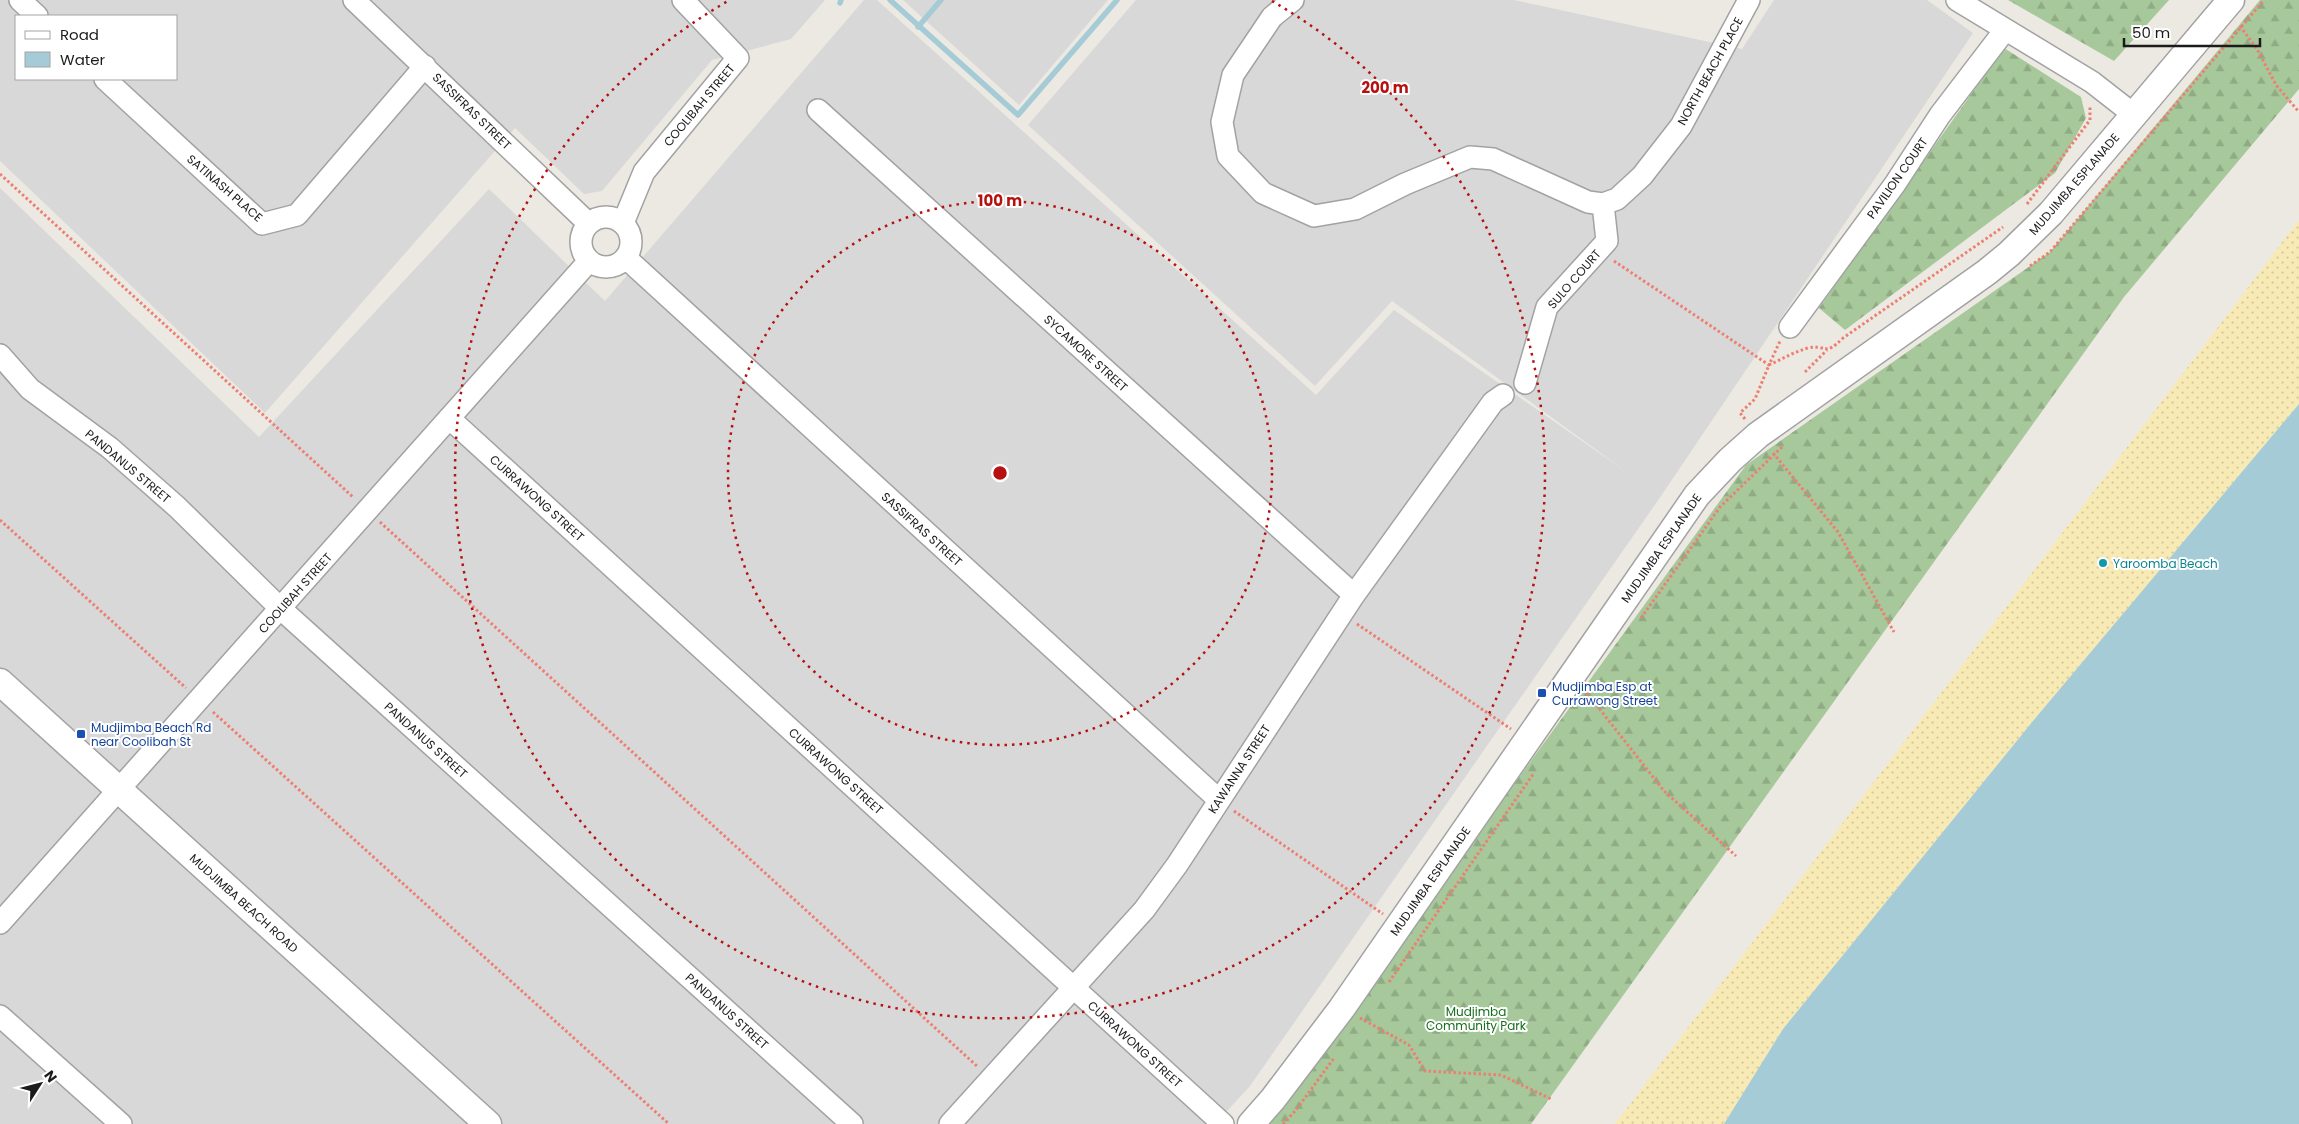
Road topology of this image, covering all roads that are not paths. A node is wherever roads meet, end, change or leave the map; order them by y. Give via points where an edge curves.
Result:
1 (20, 0) edge
2 (354, 0) edge
3 (683, 0) edge
4 (1293, 0) edge
5 (1749, 0) edge
6 (1958, 0) edge
7 (2232, 13) edge
8 (37, 15) edge
9 (2005, 30) junction
10 (425, 66) junction
11 (106, 80) edge
12 (818, 110) dead end
13 (2134, 114) junction
14 (1603, 204) junction
15 (588, 223) junction
16 (623, 223) junction
17 (626, 258) junction
18 (589, 261) junction
19 (1790, 327) road end
20 (0, 355) edge
21 (1525, 383) dead end
22 (1503, 395) dead end
23 (449, 418) junction
24 (1354, 595) junction
25 (281, 609) junction
26 (0, 682) edge
27 (119, 790) junction
28 (1219, 800) junction
29 (0, 923) edge
30 (1074, 988) junction
31 (0, 1016) edge
32 (121, 1124) edge
33 (488, 1124) edge
34 (852, 1124) edge
35 (950, 1124) edge
36 (1223, 1124) edge
37 (1251, 1124) edge

1 - 8 street
2 - 10 street, SASSIFRAS STREET
3 - 16 street, COOLIBAH STREET via 738,58 644,172
4 - 14 street via 1272,18 1233,75 1222,122 1228,156 1263,193 1314,216 1355,209 1470,157 1493,159 1588,202
5 - 14 street, NORTH BEACH PLACE via 1681,126 1642,176 1617,199
6 - 9 street
7 - 13 street, MUDJIMBA ESPLANADE
9 - 13 street via 2092,82
9 - 19 street, PAVILION COURT via 1940,115 1895,184
10 - 11 street, SATINASH PLACE via 297,215 262,224
10 - 15 street, SASSIFRAS STREET
12 - 24 street, SYCAMORE STREET
13 - 37 street, MUDJIMBA ESPLANADE via 2051,213 2009,254 1730,460 1697,495 1584,690 1528,741 1399,925 1354,1018
14 - 21 street, SULO COURT via 1607,241 1547,307
15 - 16 street via 604,216
15 - 18 street via 580,246
16 - 17 street via 631,239
17 - 18 street via 611,267
17 - 28 street, SASSIFRAS STREET
18 - 23 street, COOLIBAH STREET
20 - 25 street, PANDANUS STREET via 30,389 110,448 177,507
22 - 24 street, KAWANNA STREET via 1493,402
23 - 25 street, COOLIBAH STREET
23 - 30 street, CURRAWONG STREET
24 - 28 street, KAWANNA STREET
25 - 27 street, COOLIBAH STREET
25 - 34 street, PANDANUS STREET
26 - 27 street, MUDJIMBA BEACH ROAD
27 - 29 street, COOLIBAH STREET
27 - 33 street, MUDJIMBA BEACH ROAD
28 - 30 street, KAWANNA STREET via 1144,910
30 - 35 street, KAWANNA STREET
30 - 36 street, CURRAWONG STREET
31 - 32 street

